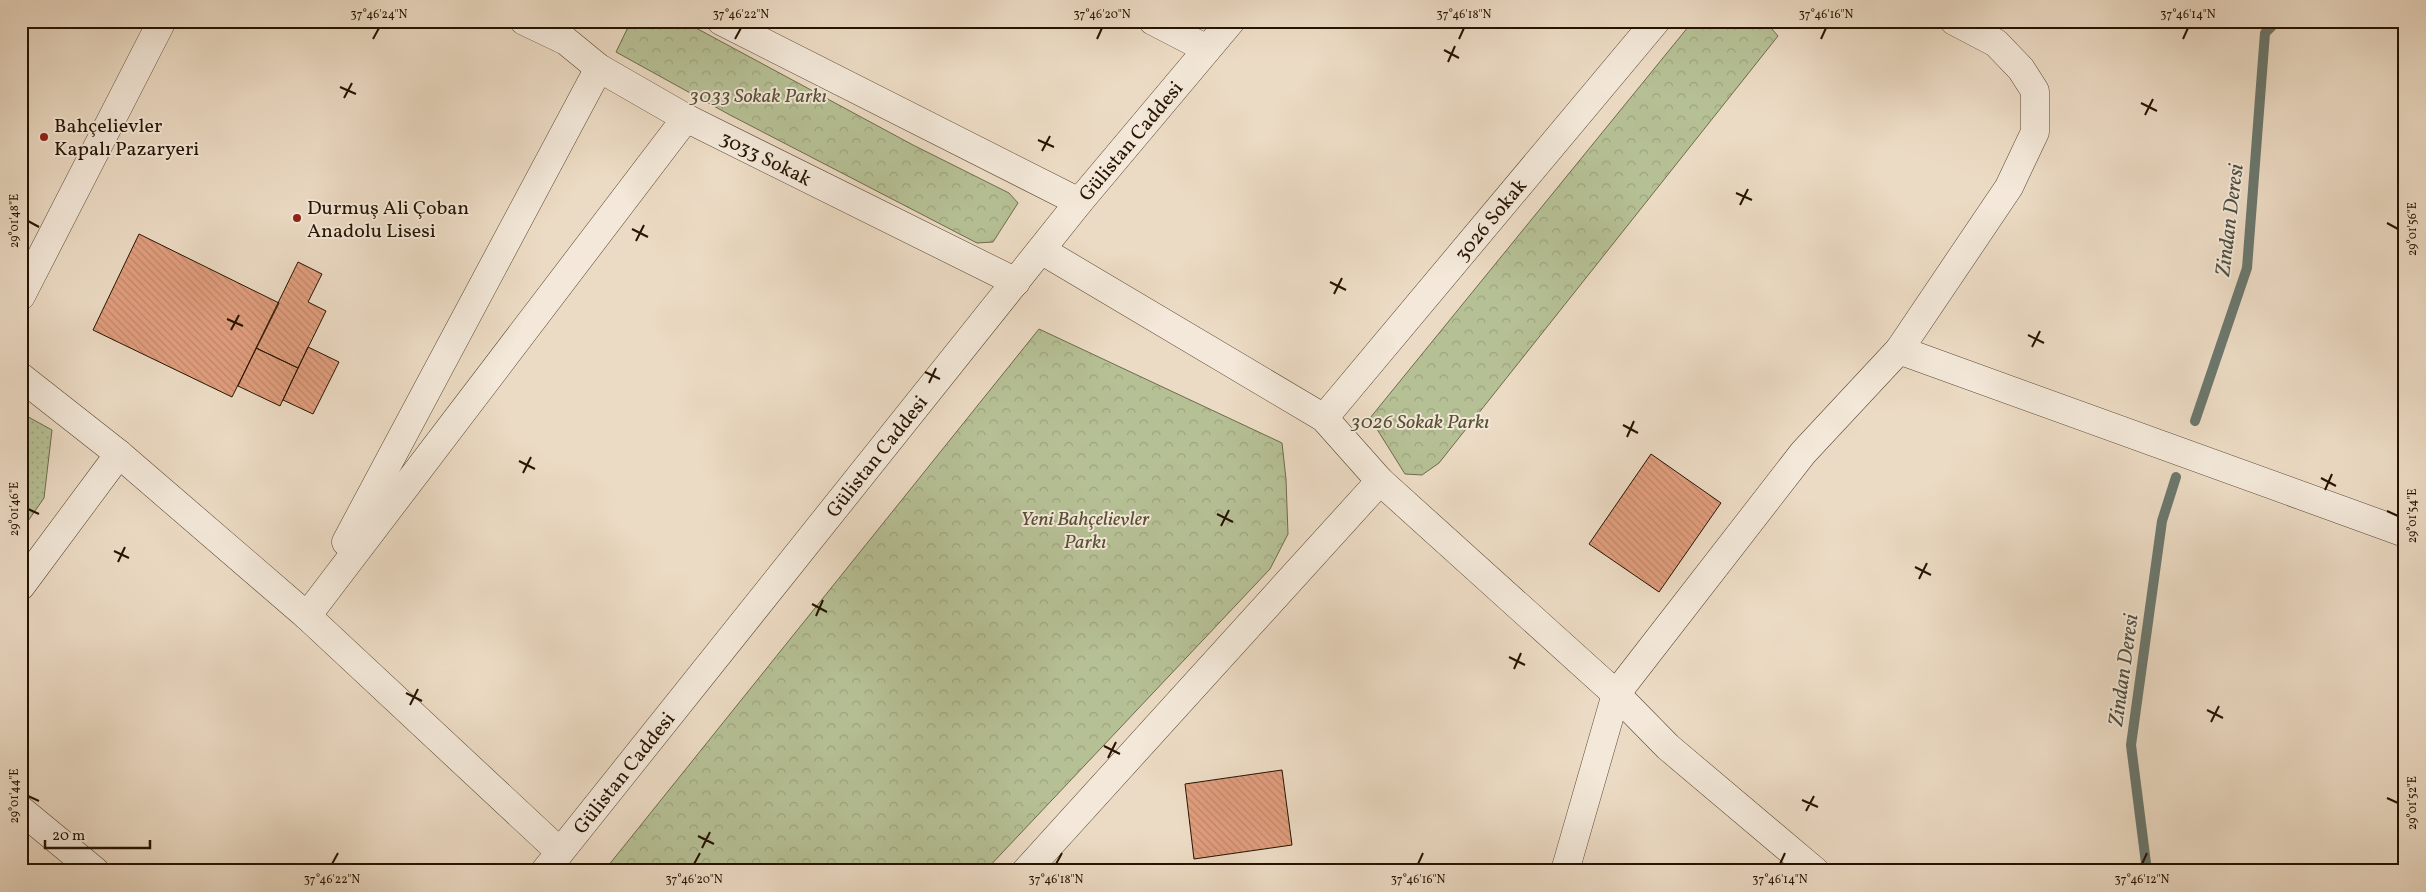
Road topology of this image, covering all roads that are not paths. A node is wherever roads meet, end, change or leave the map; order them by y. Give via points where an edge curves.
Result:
1 (162, 21) edge
2 (524, 21) edge
3 (721, 21) edge
4 (1153, 21) edge
5 (1231, 21) edge
6 (1656, 21) edge
7 (1954, 21) edge
8 (570, 31) edge
9 (1207, 49) junction
10 (599, 68) junction
11 (686, 118) junction
12 (1079, 202) junction
13 (1041, 250) junction
14 (1016, 282) junction
15 (21, 296) edge
16 (1899, 350) junction
17 (21, 377) edge
18 (1324, 418) junction
19 (119, 454) junction
20 (1380, 481) junction
21 (2405, 533) edge
22 (21, 586) edge
23 (307, 616) junction
24 (1616, 694) junction
25 (21, 810) edge
26 (552, 861) edge
27 (95, 871) edge
28 (1026, 871) edge
29 (1565, 871) edge
30 (1816, 871) edge

1 - 15 street
2 - 8 street, 3033 Sokak
3 - 12 street
4 - 9 street
5 - 9 street, Gülistan Caddesi
6 - 18 street, 3026 Sokak
7 - 16 street via 1996,43 2021,70 2034,91 2035,132 2009,187
8 - 10 street, 3033 Sokak
9 - 12 street, Gülistan Caddesi
10 - 11 street, 3033 Sokak
10 - 23 street
11 - 14 street, 3033 Sokak
11 - 23 street
12 - 13 street, Gülistan Caddesi
13 - 14 street, Gülistan Caddesi
13 - 18 street
14 - 26 street, Gülistan Caddesi
16 - 21 street
16 - 24 street via 1803,453
17 - 19 street
18 - 20 street
19 - 22 street
19 - 23 street
20 - 24 street
20 - 28 street
23 - 26 street
24 - 29 street
24 - 30 street via 1668,748
25 - 27 street

